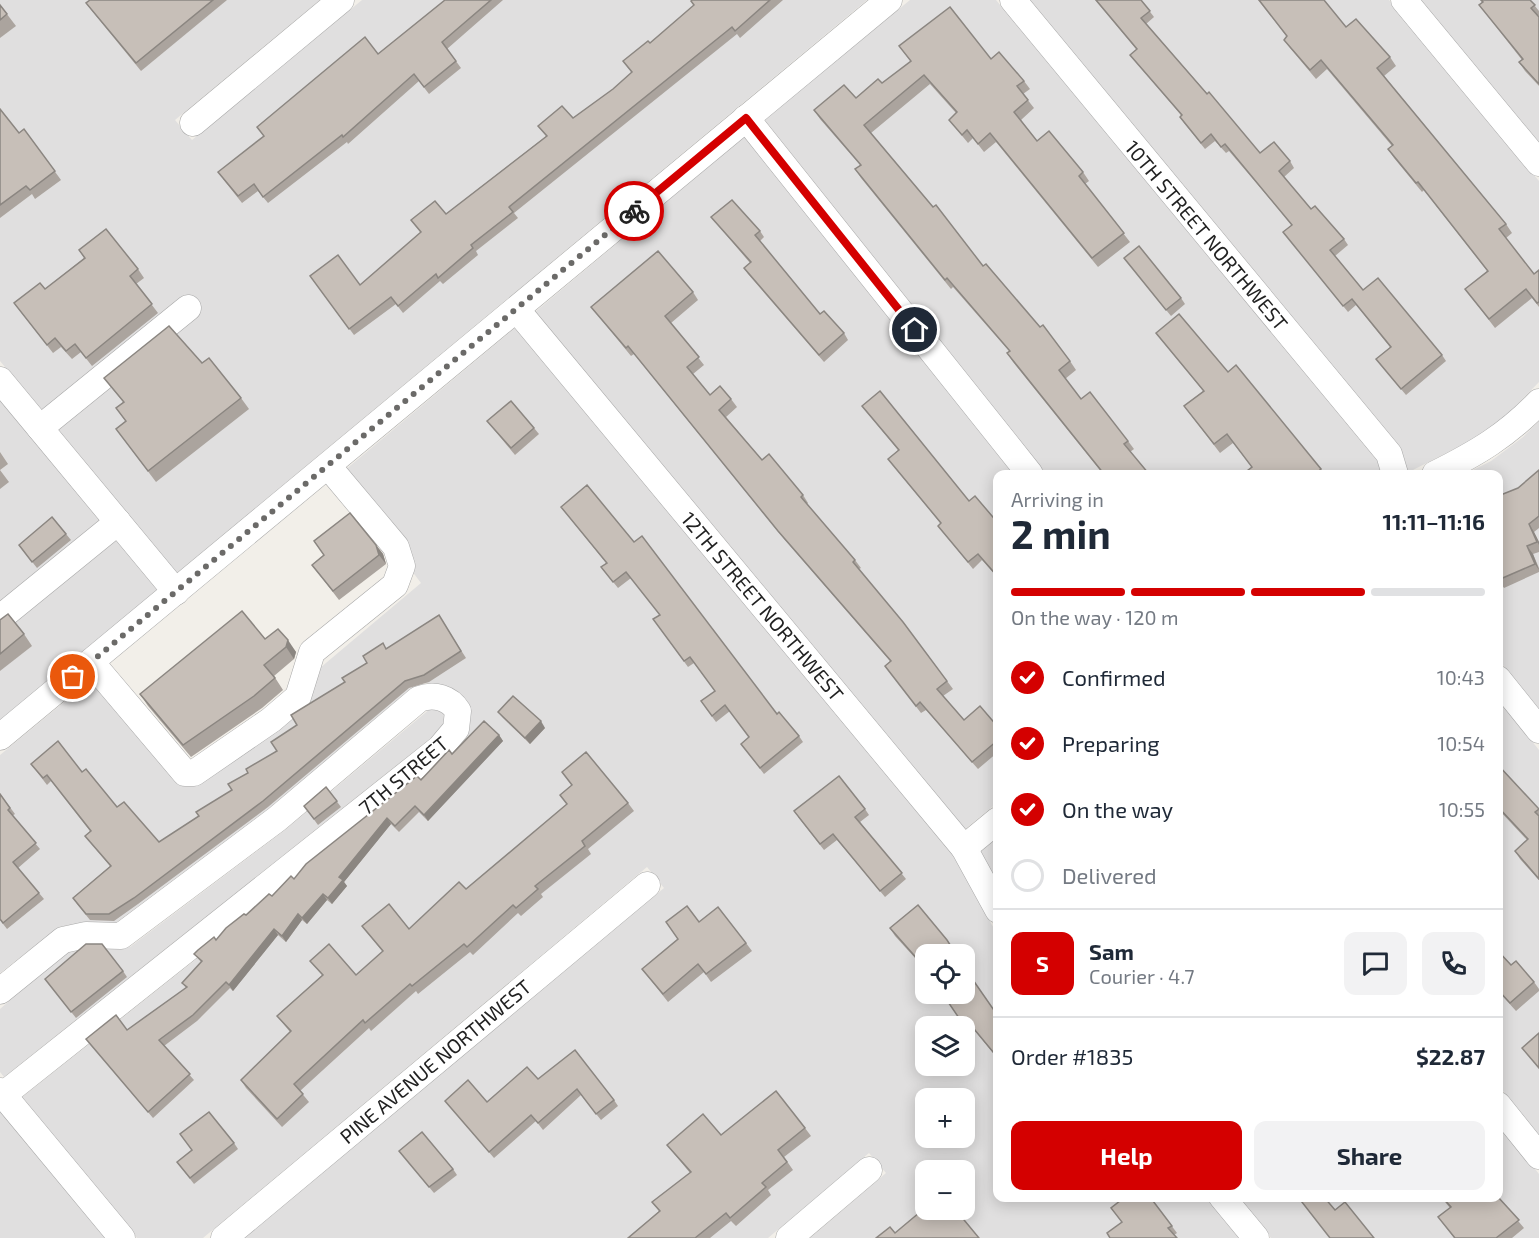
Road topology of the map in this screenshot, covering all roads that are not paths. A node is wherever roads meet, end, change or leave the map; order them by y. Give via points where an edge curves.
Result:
1 (341, 0) edge
2 (888, 0) edge
3 (1013, 0) edge
4 (1404, 0) edge
5 (746, 118) junction
6 (193, 123) dead end
7 (1539, 163) edge
8 (188, 308) dead end
9 (517, 310) junction
10 (0, 380) edge
11 (1539, 402) edge
12 (40, 428) junction
13 (328, 466) junction
14 (1027, 470) edge
15 (1394, 470) edge
16 (1444, 470) edge
17 (118, 522) junction
18 (176, 592) junction
19 (0, 618) edge
20 (91, 662) junction
21 (1503, 685) edge
22 (1539, 730) edge
23 (0, 737) edge
24 (993, 824) edge
25 (964, 848) junction
26 (647, 885) dead end
27 (993, 901) edge
28 (0, 991) edge
29 (2, 1093) edge
30 (1503, 1111) edge
31 (1539, 1156) edge
32 (869, 1170) dead end
33 (1226, 1202) edge
34 (122, 1238) edge
35 (224, 1238) edge
36 (789, 1238) edge
37 (1256, 1238) edge

1 - 6 street
2 - 5 street
3 - 15 street, 10TH STREET NORTHWEST via 1389,454
4 - 7 street
5 - 9 street
5 - 14 street
8 - 12 street
9 - 13 street
9 - 25 street, 12TH STREET NORTHWEST
10 - 12 street
11 - 16 street via 1484,450
12 - 17 street
13 - 18 street
13 - 20 street via 396,547 402,566 395,585 312,652 298,697 271,720 194,773 186,773
17 - 18 street
17 - 19 street
18 - 20 street
20 - 23 street
21 - 22 street
24 - 25 street
25 - 27 street, 12TH STREET NORTHWEST
26 - 35 street, PINE AVENUE NORTHWEST
28 - 29 street, 7TH STREET via 63,940 86,935 121,936 277,819 419,699 429,695 453,703 458,711 456,729 440,748
29 - 34 street
30 - 31 street
32 - 36 street
33 - 37 street

